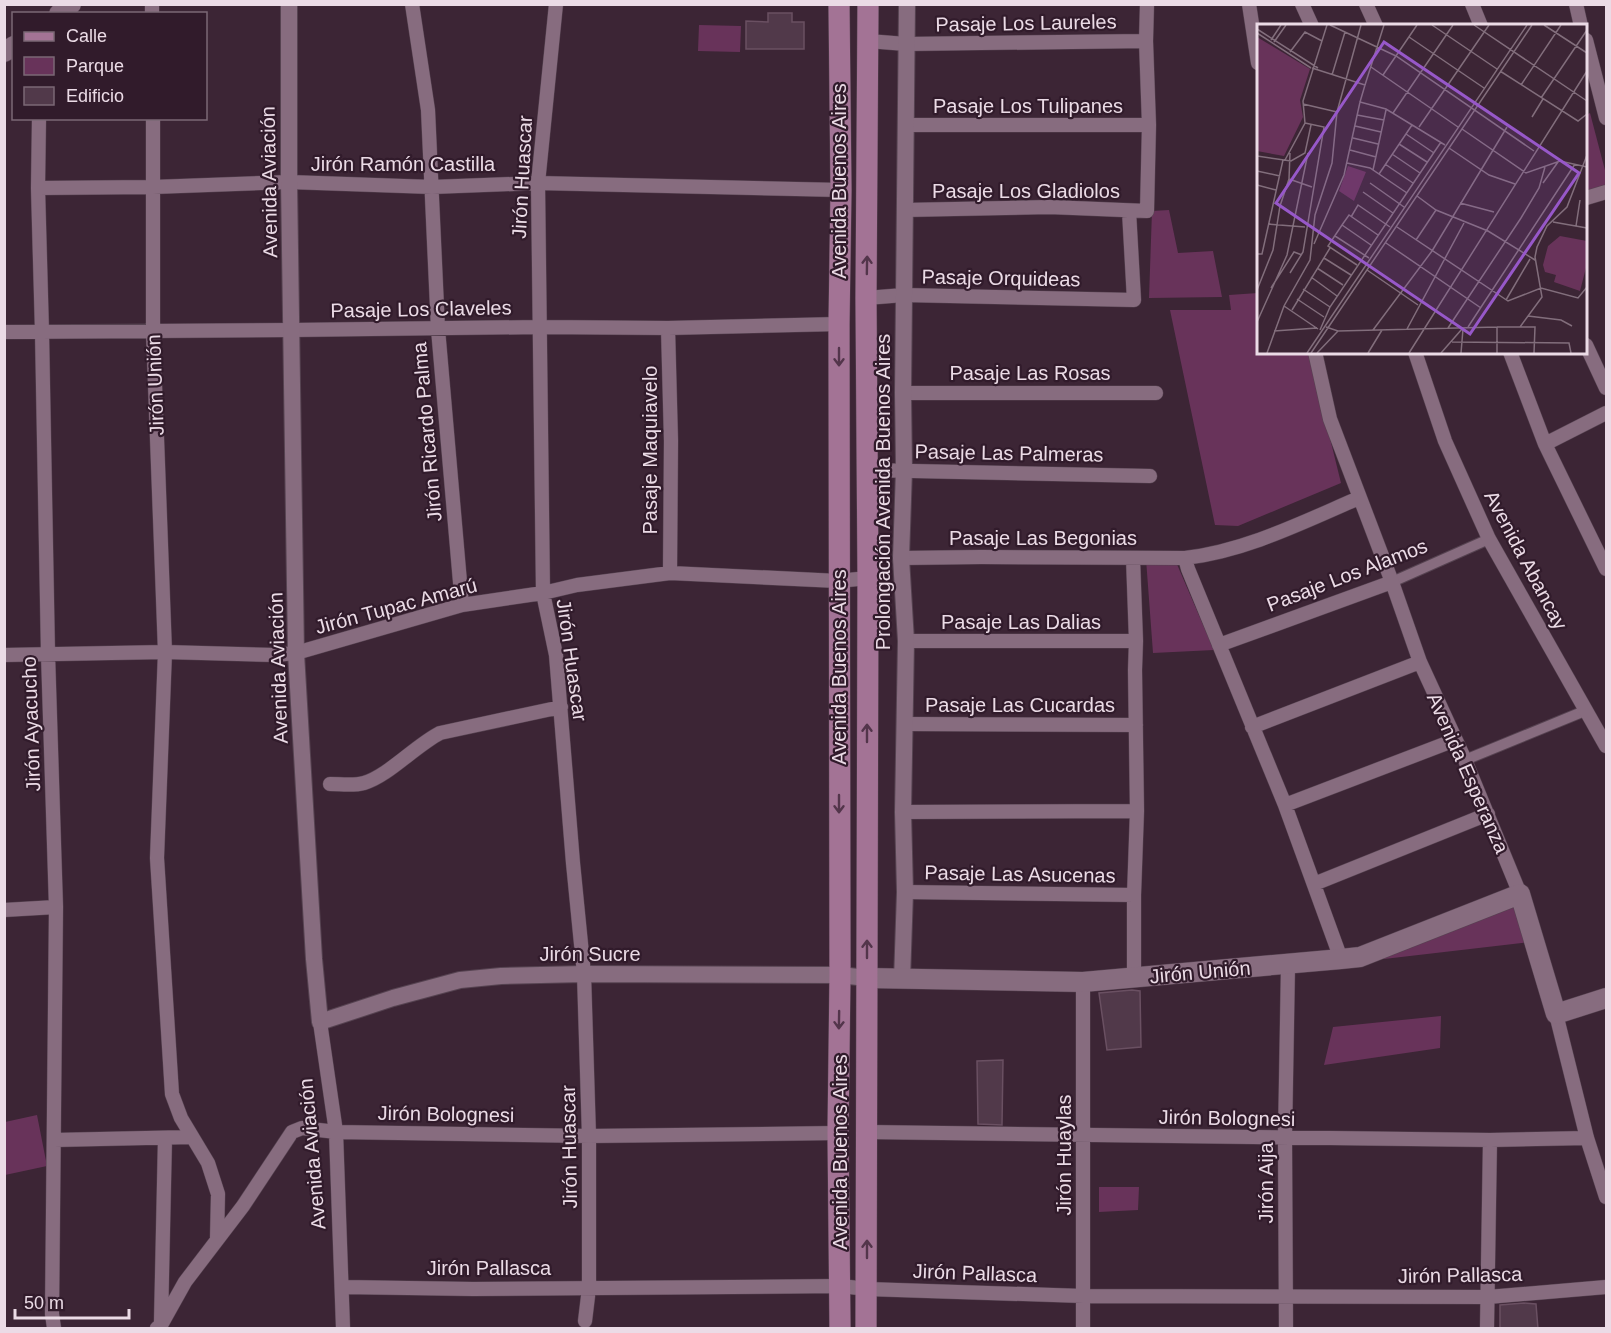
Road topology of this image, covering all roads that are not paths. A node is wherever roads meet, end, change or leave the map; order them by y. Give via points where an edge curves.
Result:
1 (290, 4) edge
2 (412, 4) edge
3 (556, 4) edge
4 (839, 4) edge
5 (868, 4) edge
6 (907, 4) edge
7 (1147, 4) edge
8 (1249, 4) edge
9 (1302, 4) edge
10 (1366, 4) edge
11 (1472, 4) edge
12 (1576, 4) edge
13 (1311, 24) edge
14 (1375, 24) edge
15 (1480, 24) edge
16 (1581, 24) edge
17 (868, 41) junction
18 (1146, 41) junction
19 (906, 44) junction
20 (1587, 44) edge
21 (1257, 56) edge
22 (1606, 118) edge
23 (39, 120) edge
24 (153, 120) edge
25 (906, 125) junction
26 (1149, 125) junction
27 (289, 182) junction
28 (538, 183) junction
29 (153, 187) junction
30 (432, 187) junction
31 (38, 188) junction
32 (841, 190) junction
33 (1606, 192) edge
34 (1587, 198) edge
35 (904, 210) junction
36 (1129, 211) junction
37 (904, 295) junction
38 (866, 298) junction
39 (839, 324) junction
40 (539, 327) junction
41 (668, 328) junction
42 (438, 329) junction
43 (292, 330) junction
44 (153, 331) junction
45 (4, 332) edge
46 (42, 332) junction
47 (1587, 347) edge
48 (1315, 354) edge
49 (1416, 354) edge
50 (1511, 354) edge
51 (1606, 388) edge
52 (903, 393) junction
53 (1156, 393) dead end
54 (1606, 412) edge
55 (1545, 444) junction
56 (867, 470) junction
57 (904, 470) junction
58 (1150, 476) dead end
59 (1359, 498) junction
60 (1488, 539) junction
61 (901, 558) junction
62 (1133, 558) junction
63 (1185, 558) junction
64 (1606, 569) edge
65 (670, 573) junction
66 (868, 578) junction
67 (838, 580) junction
68 (1392, 582) junction
69 (543, 593) junction
70 (462, 605) junction
71 (906, 641) junction
72 (1136, 641) junction
73 (1219, 645) junction
74 (165, 652) junction
75 (296, 653) junction
76 (48, 654) junction
77 (4, 655) edge
78 (1420, 662) junction
79 (561, 707) junction
80 (1587, 710) junction
81 (904, 724) junction
82 (1136, 725) junction
83 (1252, 727) junction
84 (1455, 740) junction
85 (1606, 746) edge
86 (1465, 760) junction
87 (330, 784) dead end
88 (1285, 805) junction
89 (1137, 811) junction
90 (903, 812) junction
91 (1488, 814) junction
92 (1314, 884) junction
93 (906, 892) junction
94 (1520, 894) junction
95 (1134, 895) junction
96 (56, 907) junction
97 (4, 910) edge
98 (1341, 959) junction
99 (1288, 964) junction
100 (585, 974) junction
101 (840, 975) junction
102 (1134, 977) junction
103 (867, 978) junction
104 (902, 980) junction
105 (1083, 982) junction
106 (1606, 998) edge
107 (1556, 1014) junction
108 (320, 1022) junction
109 (867, 1131) junction
110 (336, 1132) junction
111 (838, 1133) junction
112 (589, 1136) junction
113 (1083, 1136) junction
114 (192, 1137) junction
115 (165, 1138) junction
116 (1285, 1138) junction
117 (1587, 1138) junction
118 (54, 1140) junction
119 (1490, 1140) junction
120 (1606, 1197) edge
121 (217, 1239) junction
122 (841, 1286) junction
123 (343, 1287) junction
124 (1606, 1287) edge
125 (589, 1288) junction
126 (867, 1289) junction
127 (1083, 1296) junction
128 (1286, 1296) junction
129 (1488, 1297) junction
130 (585, 1321) dead end
131 (159, 1327) edge
132 (54, 1329) edge
133 (343, 1329) edge
134 (840, 1329) edge
135 (866, 1329) edge
136 (1083, 1329) edge
137 (1286, 1329) edge
138 (1487, 1329) edge

1 - 27 street, Avenida Aviación
2 - 30 street, Jirón Ricardo Palma via 428,110
3 - 28 street, Jirón Huascar
4 - 32 main road, Avenida Buenos Aires
5 - 17 main road, Avenida Buenos Aires
6 - 19 street, Prolongación Avenida Buenos Aires
7 - 18 street
8 - 21 street
9 - 13 street
10 - 14 street
11 - 15 street
12 - 16 street
17 - 19 street, Pasaje Los Laureles
38 -> 17 main road, Avenida Buenos Aires
18 - 19 street, Pasaje Los Laureles
18 - 26 street
19 - 25 street, Prolongación Avenida Buenos Aires
20 - 22 street
23 - 31 street, Jirón Ayacucho
24 - 29 street, Jirón Unión
25 - 26 street, Pasaje Los Tulipanes
25 - 35 street, Prolongación Avenida Buenos Aires
26 - 36 street, Pasaje Los Gladiolos via 1147,211
27 - 29 street, Jirón Ramón Castilla
27 - 30 street, Jirón Ramón Castilla
27 - 43 street, Avenida Aviación
28 - 30 street, Jirón Ramón Castilla
28 - 32 street, Jirón Ramón Castilla
28 - 40 street, Jirón Huascar
29 - 31 street, Jirón Ramón Castilla
29 - 44 street, Jirón Unión
30 - 42 street, Jirón Ricardo Palma
31 - 46 street, Jirón Ayacucho
32 - 39 main road, Avenida Buenos Aires
33 - 34 street
35 - 36 street, Pasaje Los Gladiolos via 1049,207
35 - 37 street, Prolongación Avenida Buenos Aires
36 - 37 street, Pasaje Orquideas via 1134,300
37 - 38 street, Pasaje Orquideas
37 - 52 street, Prolongación Avenida Buenos Aires
38 - 56 main road, Avenida Buenos Aires
39 - 41 street, Pasaje Los Claveles
39 -> 67 main road, Avenida Buenos Aires
40 - 41 street, Pasaje Los Claveles
40 - 42 street, Pasaje Los Claveles
40 - 69 street, Jirón Huascar
41 - 65 street, Pasaje Maquiavelo
42 - 43 street, Pasaje Los Claveles
42 - 70 street, Jirón Ricardo Palma
43 - 44 street, Pasaje Los Claveles
43 - 75 street, Avenida Aviación
44 - 46 street, Pasaje Los Claveles
44 - 74 street, Jirón Unión
45 - 46 street, Pasaje Los Claveles
46 - 76 street, Jirón Ayacucho
47 - 51 street
48 - 59 street, Avenida Esperanza via 1330,419
49 - 60 street, Avenida Abancay via 1446,441
50 - 55 street
52 - 53 street, Pasaje Las Rosas
52 - 57 street, Prolongación Avenida Buenos Aires
54 - 55 street
55 - 64 street
56 - 57 street, Pasaje Las Palmeras
56 - 66 main road, Avenida Buenos Aires
57 - 58 street, Pasaje Las Palmeras
57 - 61 street, Prolongación Avenida Buenos Aires
59 - 63 street, Pasaje Las Begonias via 1252,543
59 - 68 street, Avenida Esperanza
60 - 68 street, Pasaje Los Alamos
60 - 80 street, Avenida Abancay
61 - 62 street, Pasaje Las Begonias
61 - 71 street, Prolongación Avenida Buenos Aires
62 - 63 street, Pasaje Las Begonias
62 - 72 street
63 - 73 street
65 - 67 street, Jirón Tupac Amarú
65 - 69 street, Jirón Tupac Amarú
66 - 67 street, Jirón Tupac Amarú
103 -> 66 main road, Avenida Buenos Aires
67 -> 101 main road, Avenida Buenos Aires
68 - 73 street, Pasaje Los Alamos
68 - 78 street, Avenida Esperanza
69 - 70 street, Jirón Tupac Amarú
69 - 79 street, Jirón Huascar via 556,655
70 - 75 street, Jirón Tupac Amarú
71 - 72 street, Pasaje Las Dalias
71 - 81 street, Prolongación Avenida Buenos Aires
72 - 82 street
73 - 83 street
74 - 75 street, Jirón Tupac Amarú
74 - 76 street, Jirón Tupac Amarú
74 - 114 street, Jirón Unión via 157,858 172,1094
75 - 108 street, Avenida Aviación
76 - 77 street, Jirón Tupac Amarú
76 - 96 street, Jirón Ayacucho
78 - 83 street
78 - 84 street, Avenida Esperanza
79 - 87 street via 440,733 364,783
79 - 100 street, Jirón Huascar
80 - 85 street, Avenida Abancay
80 - 86 street
81 - 82 street, Pasaje Las Cucardas
81 - 90 street, Prolongación Avenida Buenos Aires
82 - 89 street
83 - 88 street
84 - 86 street, Avenida Esperanza
84 - 88 street
86 - 91 street, Avenida Esperanza
88 - 92 street
89 - 90 street
89 - 95 street
90 - 93 street, Prolongación Avenida Buenos Aires
91 - 92 street
91 - 94 street, Avenida Esperanza
92 - 98 street
93 - 95 street, Pasaje Las Asucenas
93 - 104 street, Prolongación Avenida Buenos Aires
94 - 98 main road, Jirón Unión via 1360,957
94 - 107 main road, Avenida Esperanza
95 - 102 street
96 - 97 street
96 - 118 street, Jirón Ayacucho
98 - 99 main road, Jirón Unión
99 - 102 main road, Jirón Unión
99 - 116 street, Jirón Aija
100 - 101 street, Jirón Sucre
100 - 108 street, Jirón Sucre via 460,980
100 - 112 street, Jirón Huascar
101 - 103 street, Jirón Sucre
101 -> 111 main road, Avenida Buenos Aires
102 - 105 main road, Jirón Unión
103 - 104 main road, Jirón Unión
103 - 109 main road, Avenida Buenos Aires
104 - 105 main road, Jirón Unión
105 - 113 street, Jirón Huaylas
106 - 107 main road
107 - 117 street, Avenida Esperanza
108 - 110 street, Avenida Aviación
109 - 113 street, Jirón Bolognesi
126 -> 109 main road, Avenida Buenos Aires
110 - 112 street, Jirón Bolognesi
110 - 121 street, Jirón Bolognesi via 302,1128 292,1132
110 - 123 street, Avenida Aviación
111 - 112 street, Jirón Bolognesi
111 - 122 main road, Avenida Buenos Aires
112 - 125 street, Jirón Huascar
113 - 116 street, Jirón Bolognesi
113 - 127 street, Jirón Huaylas
114 - 115 street
114 - 121 street, Jirón Unión via 208,1163 218,1194
115 - 118 street
115 - 131 street
116 - 119 street, Jirón Bolognesi
116 - 128 street, Jirón Aija
117 - 119 street, Jirón Bolognesi
117 - 120 street, Avenida Esperanza
118 - 132 street, Jirón Ayacucho
119 - 129 street
121 - 131 street, Jirón Bolognesi
122 - 125 street, Jirón Pallasca
122 - 126 street, Jirón Pallasca
122 - 134 main road, Avenida Buenos Aires
123 - 125 street, Jirón Pallasca
123 - 133 street, Avenida Aviación
124 - 129 street, Jirón Pallasca
125 - 130 street, Jirón Huascar
126 - 127 street, Jirón Pallasca
126 - 135 main road, Avenida Buenos Aires
127 - 128 street, Jirón Pallasca
127 - 136 street, Jirón Huaylas
128 - 129 street, Jirón Pallasca
128 - 137 street, Jirón Aija
129 - 138 street

